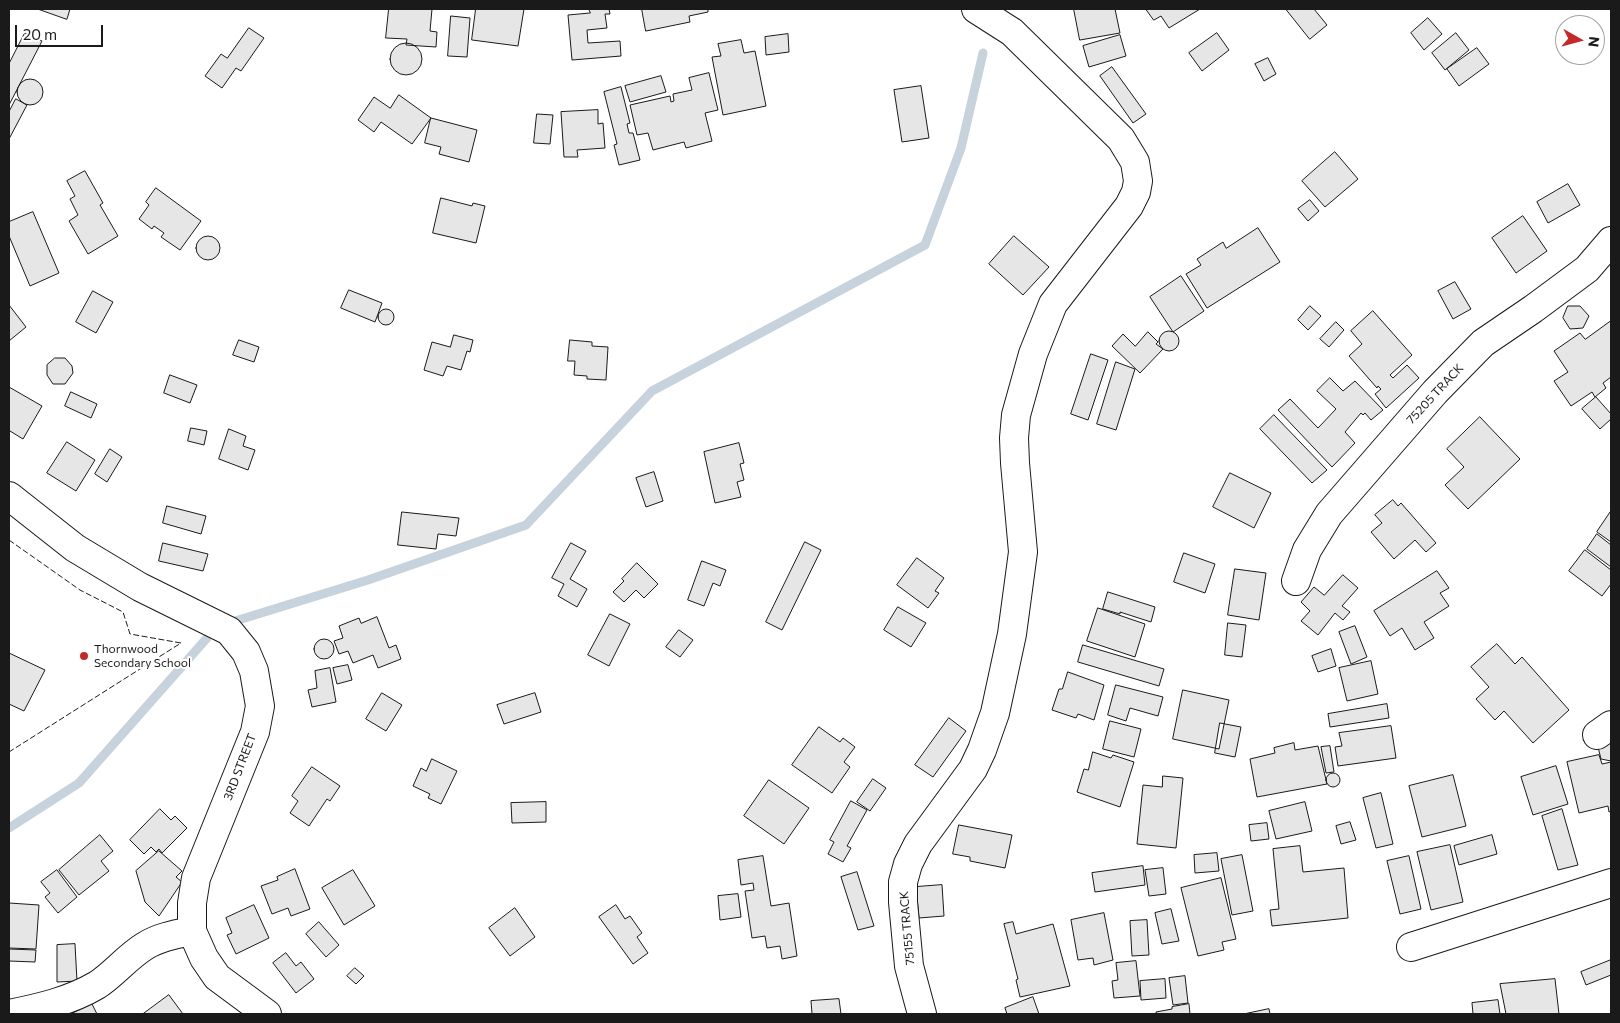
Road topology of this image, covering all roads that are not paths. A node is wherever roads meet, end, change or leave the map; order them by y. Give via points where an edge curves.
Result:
1 (976, 9) edge
2 (1611, 241) edge
3 (9, 496) edge
4 (1296, 581) dead end
5 (1611, 882) edge
6 (192, 931) junction
7 (1412, 947) dead end
8 (9, 1014) edge
9 (266, 1014) edge
10 (922, 1014) edge

1 - 10 street, 75155 TRACK via 1012,32 1121,139 1135,162 1138,181 1130,206 1053,304 1033,354 1016,415 1014,438 1023,552 1012,634 994,713 973,769 918,844 903,882 909,966
2 - 4 street, 75205 TRACK via 1588,268 1483,343 1435,392 1329,514 1307,550
3 - 6 street, 3RD STREET via 75,548 140,587 229,631 246,652 254,671 260,706 255,732 196,878
5 - 7 street
6 - 8 street via 146,945 97,984 66,999
6 - 9 street, 3RD STREET via 217,977

